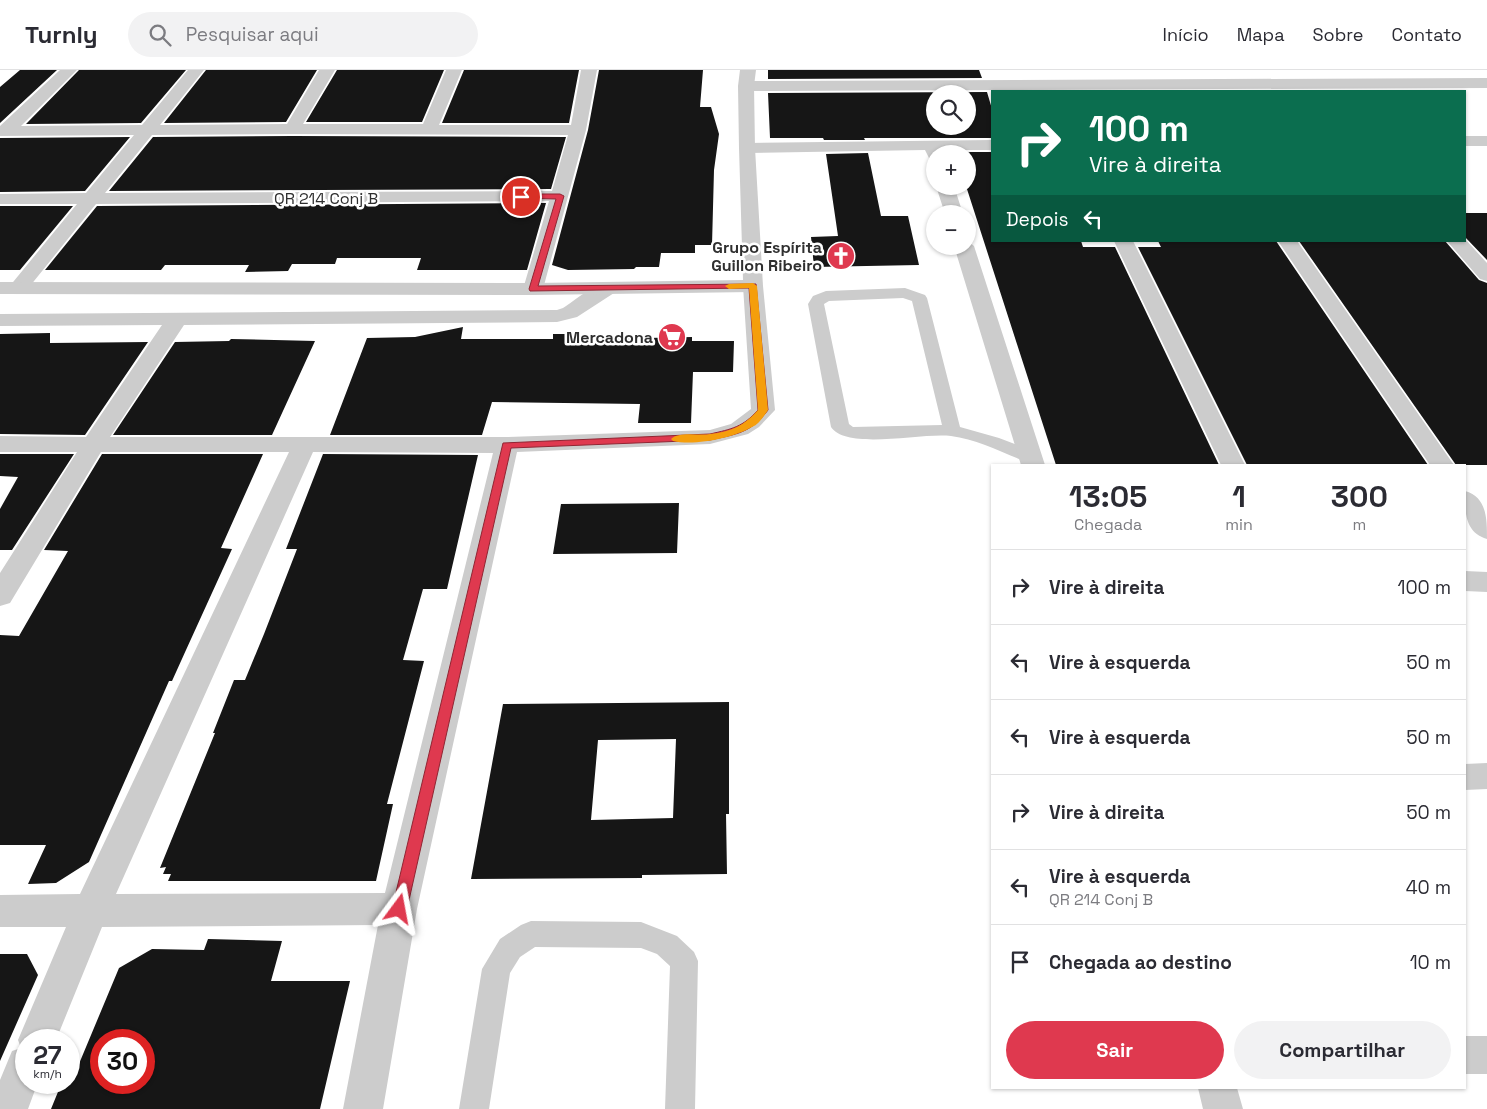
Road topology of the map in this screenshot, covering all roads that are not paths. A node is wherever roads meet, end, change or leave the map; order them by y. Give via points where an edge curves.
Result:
1 (69, 70) edge
2 (196, 70) edge
3 (327, 70) edge
4 (454, 70) edge
5 (589, 70) edge
6 (1298, 70) edge
7 (747, 78) edge
8 (1487, 83) edge
9 (1313, 87) edge
10 (292, 129) junction
11 (429, 129) junction
12 (146, 130) junction
13 (578, 130) junction
14 (3, 131) edge
15 (1466, 141) edge
16 (1487, 141) edge
17 (991, 144) edge
18 (976, 145) edge
19 (746, 148) junction
20 (926, 149) edge
21 (560, 196) junction
22 (0, 199) edge
23 (92, 199) junction
24 (1123, 242) edge
25 (1288, 242) edge
26 (1457, 242) edge
27 (967, 255) edge
28 (1487, 275) edge
29 (753, 286) junction
30 (10, 288) edge
31 (607, 288) junction
32 (533, 289) junction
33 (177, 319) junction
34 (0, 320) edge
35 (952, 430) junction
36 (94, 443) junction
37 (0, 444) edge
38 (304, 445) junction
39 (507, 445) junction
40 (1032, 461) edge
41 (1233, 464) edge
42 (1441, 464) edge
43 (1466, 499) edge
44 (1487, 530) edge
45 (1466, 581) edge
46 (1487, 582) edge
47 (0, 596) edge
48 (1466, 776) edge
49 (1487, 776) edge
50 (399, 909) junction
51 (0, 911) edge
52 (90, 912) junction
53 (42, 1029) edge
54 (1466, 1055) edge
55 (1487, 1055) edge
56 (1218, 1089) edge
57 (15, 1092) edge
58 (8, 1109) edge
59 (363, 1109) edge
60 (474, 1109) edge
61 (680, 1109) edge
62 (1223, 1109) edge

1 - 14 street
2 - 12 street
3 - 10 street
4 - 11 street
5 - 13 street
6 - 9 street
7 - 9 street
7 - 19 street
8 - 9 street
10 - 11 street
10 - 12 street
11 - 13 street
12 - 14 street
12 - 23 street
13 - 21 street
15 - 16 street
17 - 18 street
19 - 20 street
19 - 29 street
21 - 23 street, QR 214 Conj B
21 - 32 street
22 - 23 street, QR 214 Conj B
23 - 30 street
24 - 41 street
25 - 42 street
26 - 28 street
27 - 40 street
29 - 31 street
29 - 39 street via 763,410 751,424 710,437
30 - 32 street
31 - 32 street
31 - 33 street via 570,313 557,316
33 - 34 street
33 - 36 street
35 - 35 lane via 856,433 840,427 816,304 819,299 826,296 905,293 919,298
35 - 40 lane via 999,444
36 - 37 street
36 - 38 street
36 - 47 street
38 - 39 street
38 - 52 street
39 - 50 street
43 - 44 street
45 - 46 street
48 - 49 street
50 - 52 street
50 - 59 street
51 - 52 street
52 - 53 street
54 - 55 street
56 - 62 street
57 - 58 street
60 - 61 lane via 496,969 510,948 531,934 642,935 667,946 684,961

